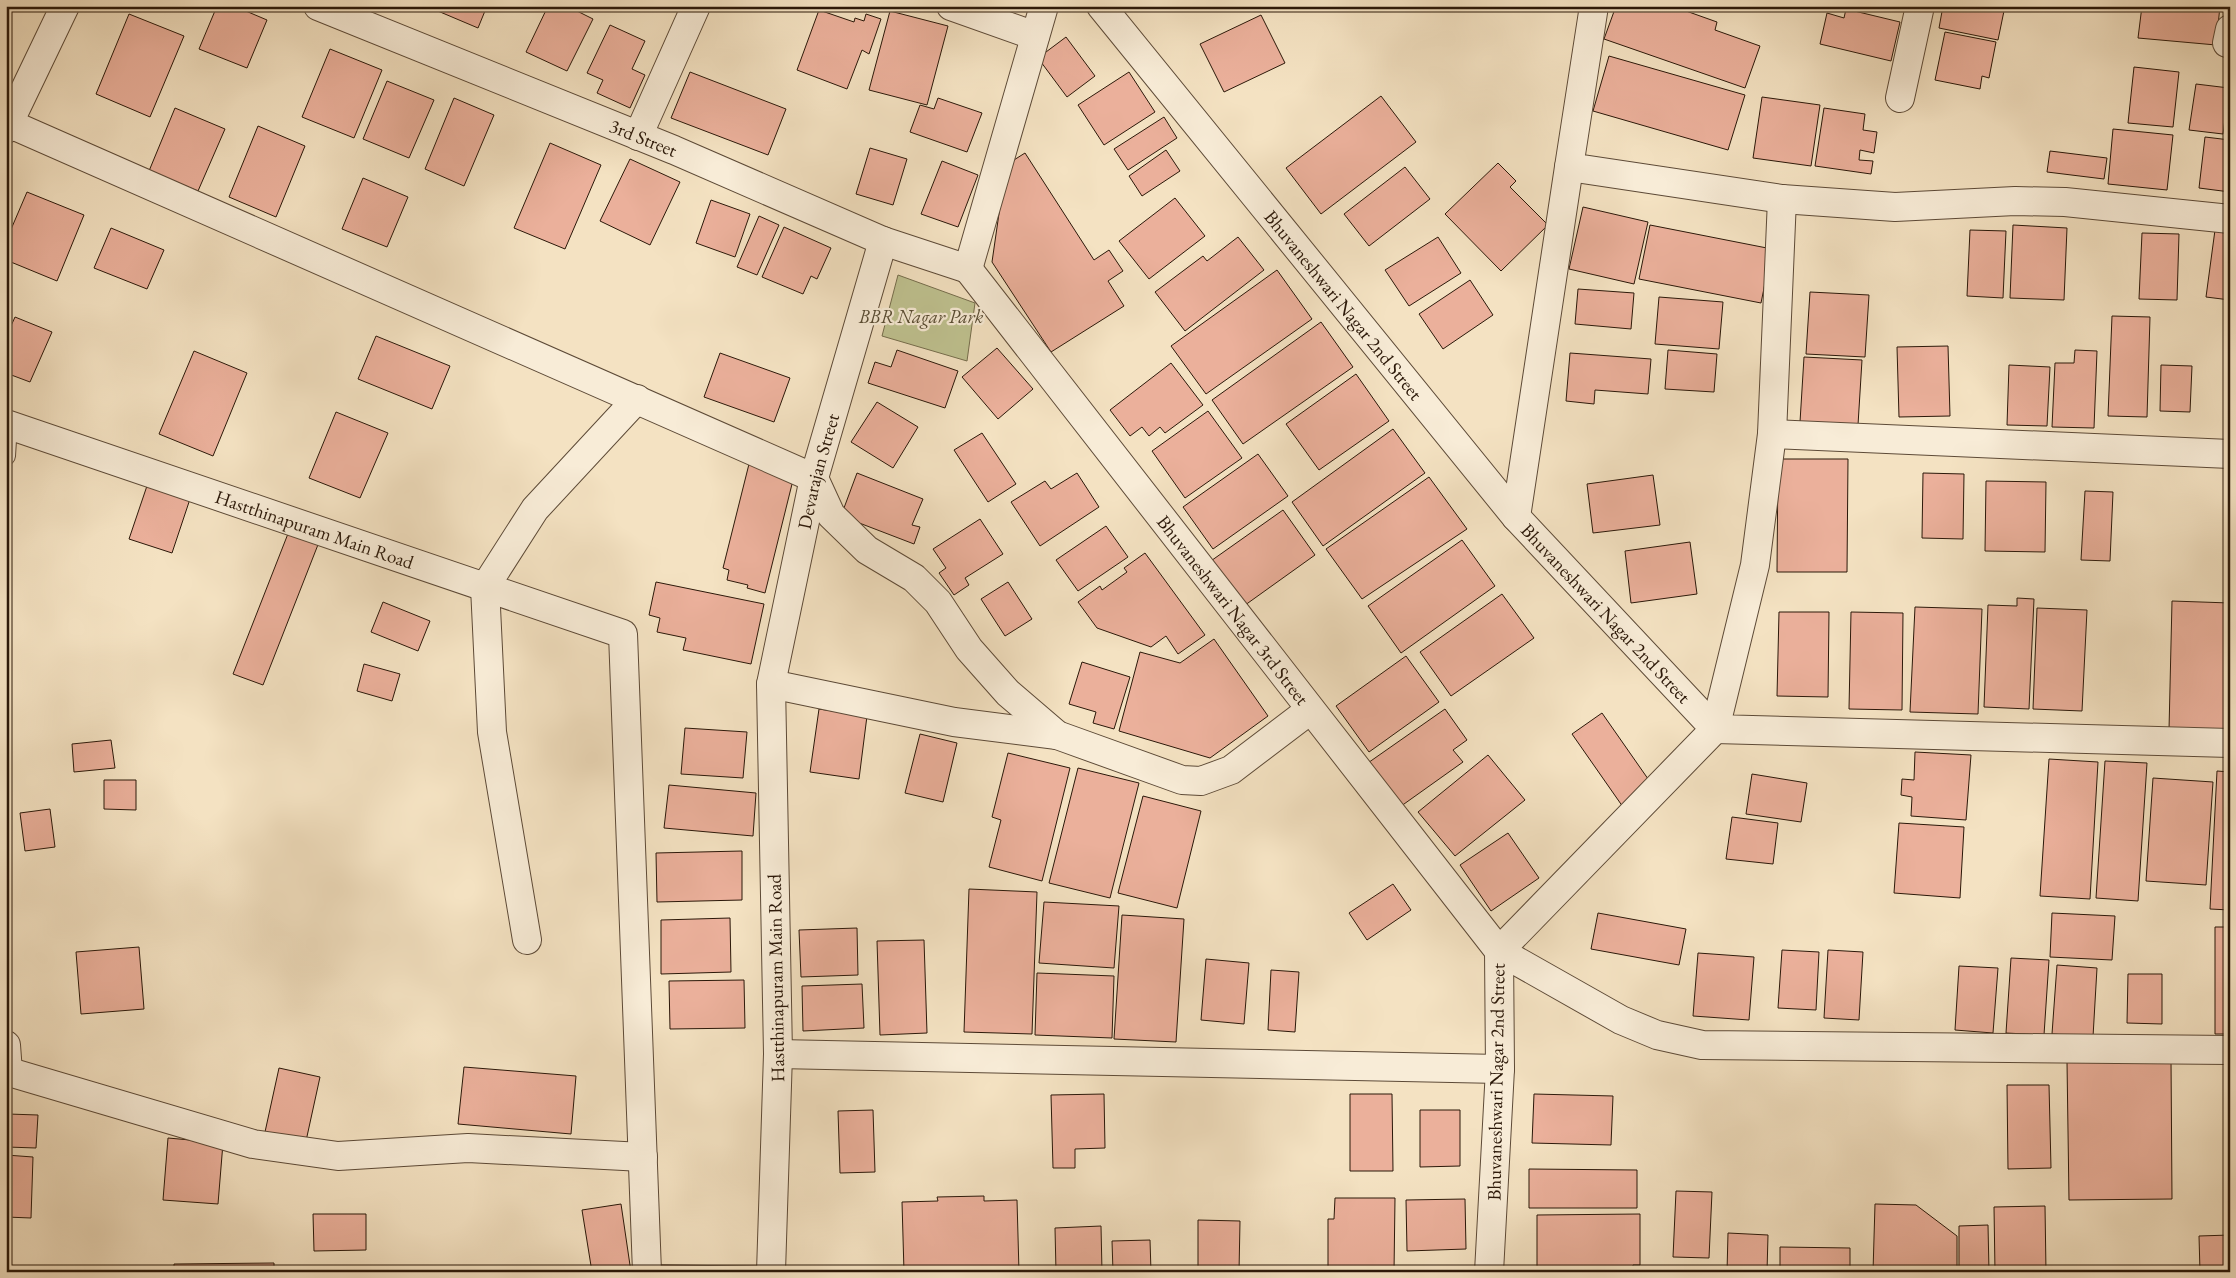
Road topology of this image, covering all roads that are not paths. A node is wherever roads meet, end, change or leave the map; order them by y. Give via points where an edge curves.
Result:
1 (65, 6) edge
2 (318, 6) edge
3 (696, 6) edge
4 (951, 6) edge
5 (1044, 6) edge
6 (1101, 6) edge
7 (1594, 6) edge
8 (1920, 6) edge
9 (1035, 36) junction
10 (1900, 98) dead end
11 (7, 126) edge
12 (638, 136) junction
13 (1569, 167) junction
14 (1782, 199) junction
15 (2230, 219) edge
16 (880, 251) junction
17 (968, 269) junction
18 (637, 399) junction
19 (7, 424) edge
20 (1772, 434) junction
21 (2230, 454) edge
22 (6, 456) edge
23 (814, 478) junction
24 (1516, 516) junction
25 (485, 586) junction
26 (771, 684) junction
27 (1310, 710) junction
28 (1715, 729) junction
29 (1057, 735) junction
30 (2230, 743) edge
31 (526, 940) dead end
32 (1499, 951) junction
33 (6, 1045) edge
34 (2230, 1050) edge
35 (778, 1054) junction
36 (1500, 1069) junction
37 (7, 1072) edge
38 (643, 1157) junction
39 (647, 1272) edge
40 (771, 1272) edge
41 (1490, 1272) edge

1 - 11 street
2 - 12 street, 3rd Street
3 - 12 street
4 - 9 street
5 - 9 street
6 - 24 street, Bhuvaneshwari Nagar 2nd Street
7 - 13 street
8 - 10 street
9 - 17 street
11 - 18 street
12 - 16 street, 3rd Street
13 - 14 street
13 - 24 street
14 - 15 street via 1895,206 2065,202
14 - 20 street
16 - 17 street, 3rd Street
16 - 23 street, Devarajan Street
17 - 27 street, Bhuvaneshwari Nagar 3rd Street
18 - 23 street
18 - 25 street via 535,509
19 - 22 lane
19 - 25 street, Hastthinapuram Main Road
20 - 21 street
20 - 28 street via 1755,565
23 - 26 street, Devarajan Street
23 - 29 street via 831,515 867,550 914,578 938,602 969,649 1008,693
24 - 28 street, Bhuvaneshwari Nagar 2nd Street
25 - 31 street via 492,732
25 - 38 street, Hastthinapuram Main Road via 623,634
26 - 29 street via 954,722
26 - 35 street, Hastthinapuram Main Road
27 - 29 street via 1231,770 1201,781 1182,780
27 - 32 street, Bhuvaneshwari Nagar 3rd Street
28 - 30 street
28 - 32 street, Bhuvaneshwari Nagar 2nd Street
32 - 34 street via 1621,1020 1657,1035 1702,1045
32 - 36 street, Bhuvaneshwari Nagar 2nd Street
33 - 37 street
35 - 36 street
35 - 40 street, Hastthinapuram Main Road
36 - 41 street, Bhuvaneshwari Nagar 2nd Street
37 - 38 street via 253,1144 328,1154 468,1148
38 - 39 street

